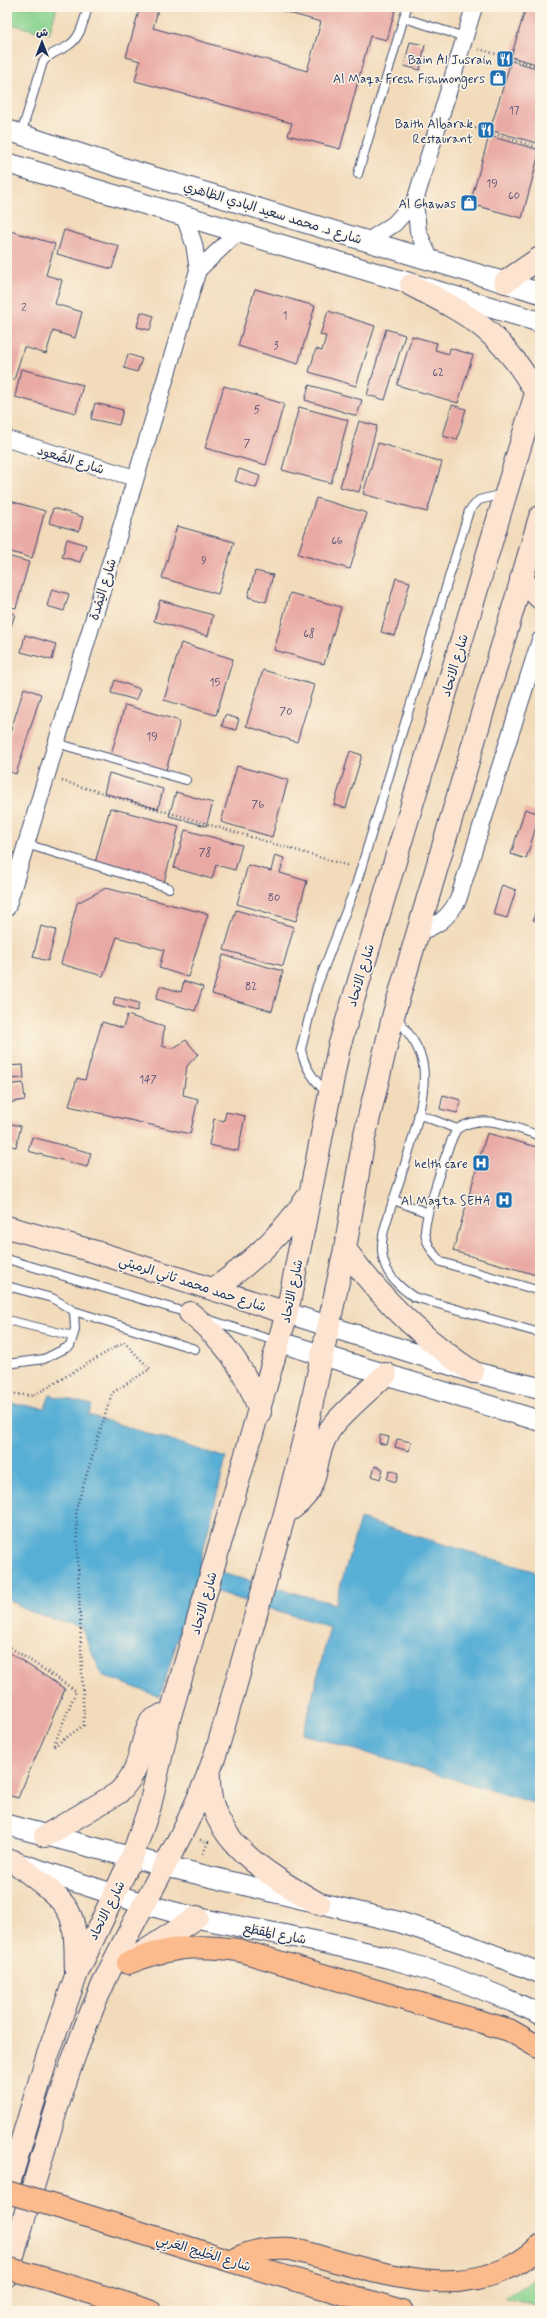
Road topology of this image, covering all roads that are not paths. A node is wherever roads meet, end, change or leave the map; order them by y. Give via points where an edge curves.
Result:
1 (88, 7) edge
2 (407, 7) edge
3 (474, 7) edge
4 (404, 18) junction
5 (464, 41) junction
6 (14, 132) edge
7 (7, 163) edge
8 (120, 167) junction
9 (358, 174) dead end
10 (110, 194) junction
11 (415, 201) junction
12 (184, 216) junction
13 (238, 232) junction
14 (368, 241) junction
15 (540, 258) edge
16 (430, 259) junction
17 (198, 270) junction
18 (505, 282) junction
19 (411, 285) junction
20 (540, 293) edge
21 (540, 322) edge
22 (538, 386) edge
23 (7, 439) edge
24 (135, 478) junction
25 (506, 493) junction
26 (540, 517) edge
27 (521, 579) junction
28 (540, 598) edge
29 (540, 640) edge
30 (56, 744) junction
31 (186, 780) dead end
32 (26, 844) junction
33 (169, 888) dead end
34 (7, 908) edge
35 (417, 932) junction
36 (394, 1013) junction
37 (329, 1097) junction
38 (418, 1114) junction
39 (458, 1129) junction
40 (540, 1136) edge
41 (311, 1192) junction
42 (394, 1200) junction
43 (428, 1213) junction
44 (7, 1227) edge
45 (345, 1249) junction
46 (7, 1259) edge
47 (7, 1286) edge
48 (214, 1289) junction
49 (540, 1292) edge
50 (74, 1311) junction
51 (190, 1313) junction
52 (287, 1313) junction
53 (7, 1320) edge
54 (327, 1326) junction
55 (540, 1333) edge
56 (73, 1336) junction
57 (279, 1342) junction
58 (195, 1349) dead end
59 (322, 1355) junction
60 (7, 1364) edge
61 (474, 1372) junction
62 (386, 1374) junction
63 (540, 1388) edge
64 (260, 1412) junction
65 (540, 1420) edge
66 (285, 1513) junction
67 (170, 1716) junction
68 (209, 1776) junction
69 (7, 1826) edge
70 (45, 1836) junction
71 (132, 1857) junction
72 (10, 1860) edge
73 (165, 1866) junction
74 (114, 1894) junction
75 (144, 1903) junction
76 (319, 1904) junction
77 (197, 1917) junction
78 (128, 1963) junction
79 (77, 1973) junction
80 (540, 1973) edge
81 (105, 1981) junction
82 (540, 2014) edge
83 (540, 2048) edge
84 (7, 2191) edge
85 (540, 2246) edge
86 (231, 2261) junction
87 (7, 2268) edge
88 (7, 2276) edge
89 (150, 2311) edge
90 (402, 2311) edge

1 - 6 lane via 81,30 73,42 50,54 43,62
2 - 4 lane
3 - 5 street
4 - 5 lane
4 - 9 lane
5 - 11 street
6 - 8 street, شارع د. محمد سعيد البادي الظاهري
7 - 10 street
8 - 10 street via 108,178
8 - 14 street, شارع د. محمد سعيد البادي الظاهري
10 - 12 street
11 - 14 street via 394,224
11 - 16 street via 418,231
12 - 13 street
12 - 17 street, شارع اليَمْدة via 194,244
13 - 17 street, شارع اليَمْدة
13 - 19 street
14 - 16 street, شارع د. محمد سعيد البادي الظاهري
15 - 18 main road
16 - 18 street, شارع د. محمد سعيد البادي الظاهري
17 - 24 street, شارع اليَمْدة
18 - 20 street, شارع د. محمد سعيد البادي الظاهري
19 - 21 street
19 - 22 main road via 480,323
22 - 25 main road, شارع الاتحاد
23 - 24 street, شارع الصُّعود
24 - 30 street, شارع اليَمْدة
25 - 37 main road, شارع الاتحاد via 350,1007
25 - 37 lane via 480,500 469,511 347,911 317,986 302,1041 302,1053 305,1065
26 - 27 main road
27 - 28 main road
27 - 35 main road
29 - 35 street via 458,900 452,912 442,922 430,929
30 - 31 lane
30 - 32 street, شارع اليَمْدة
32 - 33 lane
32 - 34 street, شارع اليَمْدة
35 - 36 main road
36 - 38 lane via 416,1045 423,1064 424,1085
36 - 45 main road via 364,1138
37 - 41 main road, شارع الاتحاد
38 - 39 lane
38 - 42 lane
39 - 40 lane via 472,1122 490,1121
39 - 43 lane
41 - 48 main road via 298,1212 266,1248
41 - 52 main road, شارع الاتحاد
42 - 43 lane
42 - 55 lane via 384,1232 383,1258 387,1270 403,1290 427,1301
43 - 49 lane via 425,1232 427,1241 441,1262
44 - 48 main road, شارع حمد محمد ثاني الرميثي
45 - 54 main road
45 - 61 main road via 364,1275 405,1320
46 - 51 lane
47 - 50 lane via 52,1298
48 - 52 main road, شارع حمد محمد ثاني الرميثي
50 - 56 lane
50 - 58 lane
51 - 57 lane
51 - 64 main road via 227,1347 245,1375
52 - 54 street, شارع حمد محمد ثاني الرميثي
52 - 57 main road, شارع الاتحاد
53 - 56 lane
54 - 59 main road
54 - 61 street, شارع حمد محمد ثاني الرميثي
56 - 60 lane via 70,1346 44,1359
57 - 59 street
57 - 64 main road, شارع الاتحاد
59 - 62 street
59 - 66 main road
61 - 63 street, شارع حمد محمد ثاني الرميثي
62 - 65 street
62 - 66 main road via 328,1432 312,1487 305,1498
64 - 67 main road, شارع الاتحاد
66 - 68 main road
67 - 70 main road via 162,1715 151,1721 137,1768 118,1793
67 - 71 main road, شارع الاتحاد via 150,1806
68 - 73 main road
68 - 76 main road via 210,1803 234,1843 265,1871
69 - 70 street
70 - 71 street
71 - 73 street
71 - 74 main road, شارع الاتحاد
72 - 74 street, شارع المَقطَع
72 - 79 main road via 42,1885 69,1913 74,1930
73 - 75 main road
73 - 76 street
74 - 75 street, شارع المَقطَع
74 - 79 main road, شارع الاتحاد
75 - 77 street, شارع المَقطَع
75 - 81 main road
76 - 80 street via 399,1922 463,1943
77 - 78 main road
77 - 82 street, شارع المَقطَع via 398,1960 463,1982
78 - 81 main road
78 - 83 highway via 154,1953 182,1947 210,1946 238,1950 509,2030
79 - 84 main road, شارع الاتحاد via 47,2057
81 - 88 main road via 58,2108
84 - 86 highway, شارع الخَلِيج العَربِي, bridge
85 - 86 highway via 515,2265 492,2275 468,2281 443,2283 418,2281 291,2249 270,2248 246,2253
86 - 90 highway, شارع الخَلِيج العَربِي
87 - 89 highway, bridge

